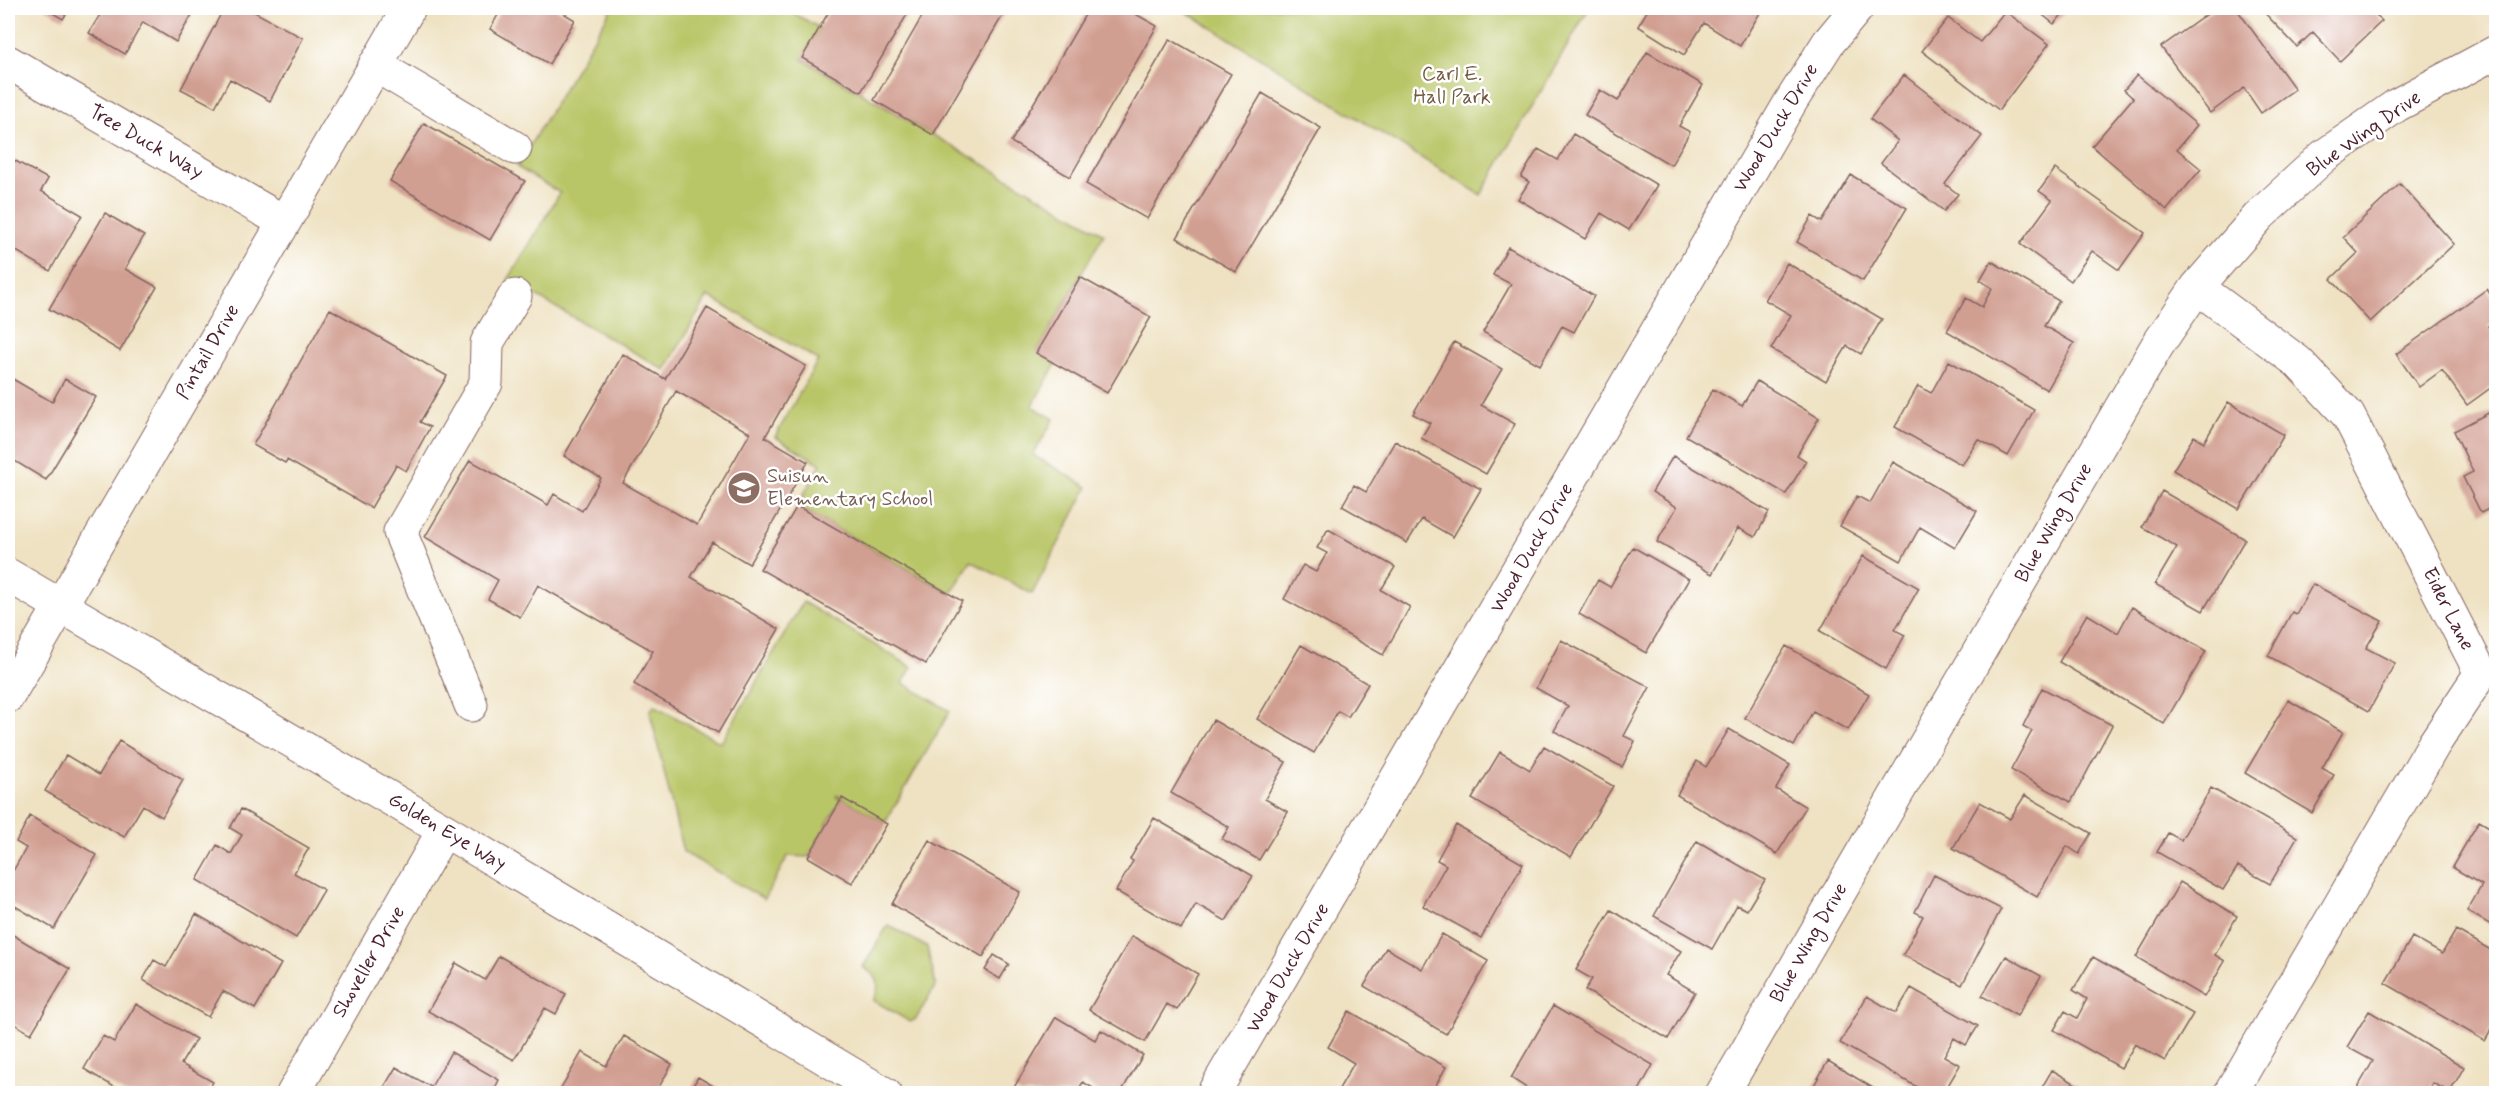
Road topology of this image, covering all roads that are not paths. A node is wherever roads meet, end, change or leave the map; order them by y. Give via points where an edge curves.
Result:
1 (409, 8) edge
2 (1857, 8) edge
3 (2496, 52) edge
4 (8, 62) edge
5 (375, 66) junction
6 (515, 148) dead end
7 (284, 222) junction
8 (2197, 287) junction
9 (514, 296) dead end
10 (8, 575) edge
11 (60, 606) junction
12 (8, 696) edge
13 (471, 705) dead end
14 (444, 830) junction
15 (293, 1094) edge
16 (885, 1094) edge
17 (1213, 1094) edge
18 (1722, 1094) edge
19 (2230, 1094) edge

1 - 5 street, Pintail Drive
2 - 17 street, Wood Duck Drive via 1828,43 1790,103
3 - 8 street, Blue Wing Drive via 2397,105 2324,156 2260,215
4 - 7 street, Tree Duck Way
5 - 6 street
5 - 7 street, Pintail Drive
7 - 11 street, Pintail Drive
8 - 18 street, Blue Wing Drive via 2157,346
8 - 19 street, Eider Lane via 2298,362 2348,415 2481,673 2434,744
9 - 13 street via 487,343 486,383 400,532
10 - 11 street, Golden Eye Way
11 - 12 street, Pintail Drive
11 - 14 street, Golden Eye Way
14 - 15 street, Shoveller Drive
14 - 16 street, Golden Eye Way

